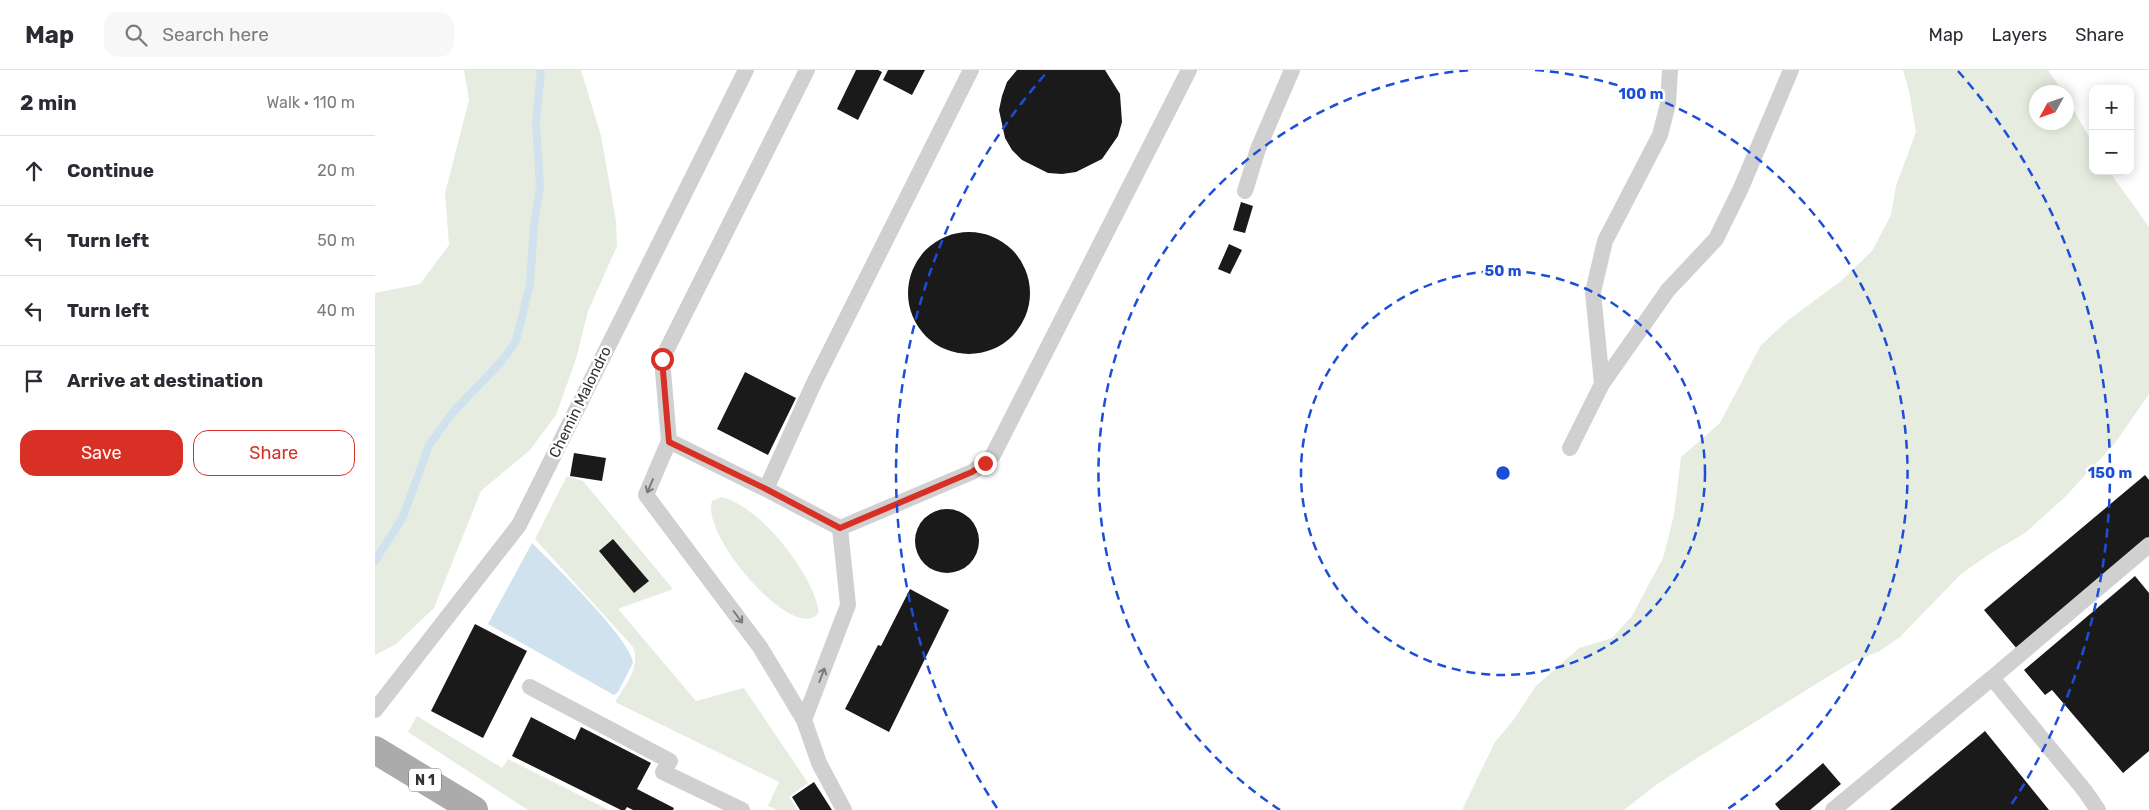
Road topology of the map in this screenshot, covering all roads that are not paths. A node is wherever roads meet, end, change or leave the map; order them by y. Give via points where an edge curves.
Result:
1 (746, 70) edge
2 (807, 70) edge
3 (971, 70) edge
4 (1189, 70) edge
5 (1292, 70) edge
6 (1670, 70) edge
7 (1791, 70) edge
8 (1245, 191) dead end
9 (1602, 384) junction
10 (669, 442) junction
11 (1569, 448) dead end
12 (766, 489) junction
13 (840, 528) junction
14 (2149, 545) edge
15 (1992, 678) junction
16 (529, 687) dead end
17 (375, 710) edge
18 (805, 720) junction
19 (375, 750) edge
20 (842, 808) edge
21 (475, 810) edge
22 (742, 810) edge
23 (1833, 810) edge
24 (2098, 810) edge

1 - 17 lane, Chemin Malondro via 519,525
2 - 10 lane via 662,359
3 - 12 lane via 814,383
4 - 13 lane via 993,455 972,472
5 - 8 lane via 1258,149
6 - 9 lane via 1668,104 1660,135 1605,241 1593,292
7 - 9 lane via 1716,239 1668,290
9 - 11 lane
10 - 12 lane
10 -> 18 lane via 646,495 760,647
12 - 13 lane
18 -> 13 lane via 848,604
14 - 15 lane
15 - 23 lane
15 - 24 lane
16 - 22 lane via 670,761 663,772
18 - 20 lane via 819,763
19 - 21 main road, N 1

